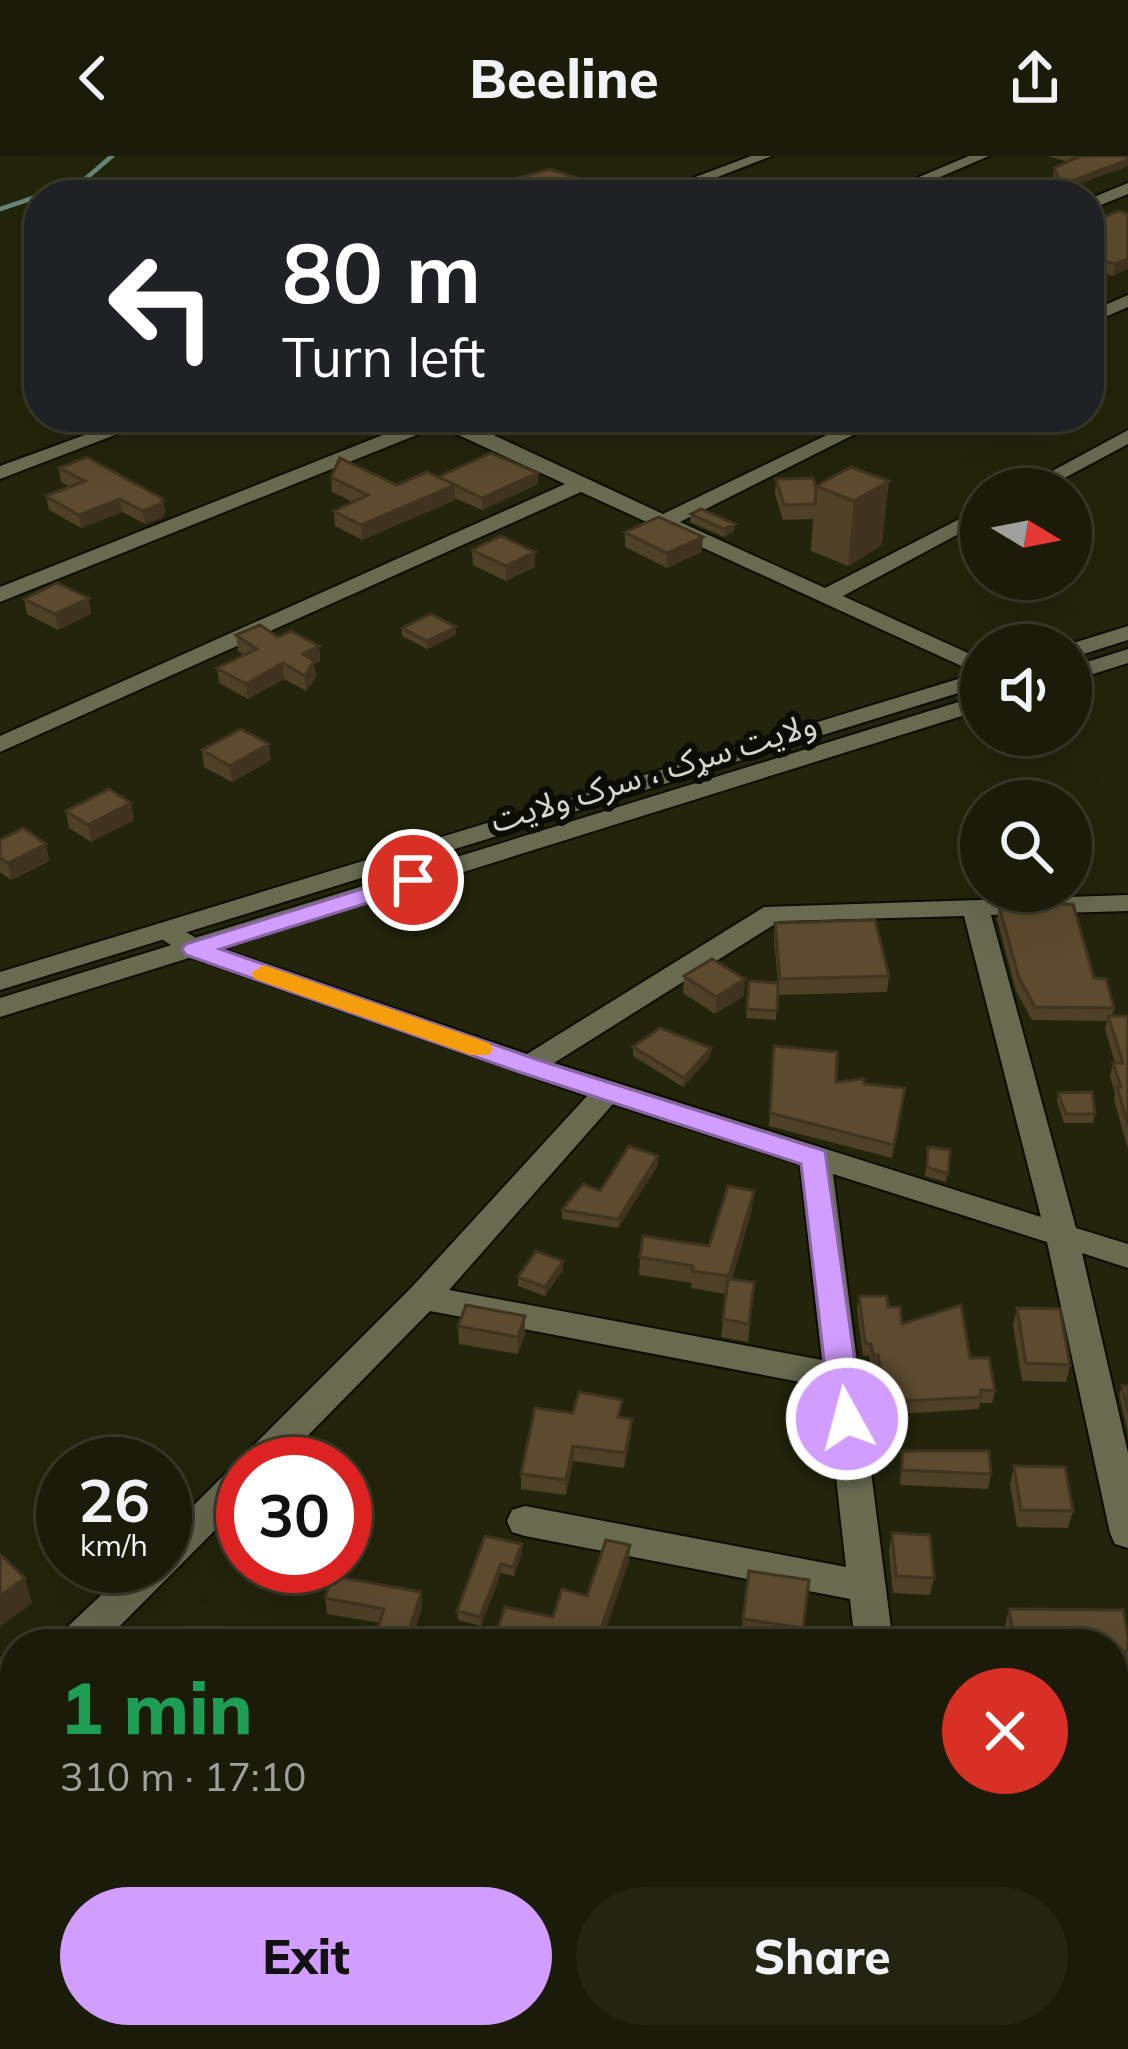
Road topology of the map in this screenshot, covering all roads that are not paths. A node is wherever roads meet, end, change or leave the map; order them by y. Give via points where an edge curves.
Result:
1 (765, 156) edge
2 (982, 156) edge
3 (698, 180) edge
4 (922, 180) edge
5 (111, 432) edge
6 (407, 432) edge
7 (471, 432) edge
8 (842, 432) edge
9 (1128, 436) edge
10 (1068, 468) edge
11 (0, 473) edge
12 (580, 485) junction
13 (665, 521) junction
14 (960, 525) edge
15 (0, 596) edge
16 (826, 596) junction
17 (1128, 633) edge
18 (1092, 644) edge
19 (1128, 656) edge
20 (960, 658) edge
21 (1092, 667) edge
22 (960, 686) edge
23 (960, 709) edge
24 (0, 745) edge
25 (1128, 903) edge
26 (1092, 904) edge
27 (960, 909) edge
28 (977, 912) edge
29 (167, 932) junction
30 (195, 949) junction
31 (0, 981) edge
32 (0, 1008) edge
33 (529, 1066) junction
34 (607, 1092) junction
35 (815, 1158) junction
36 (1062, 1237) junction
37 (1128, 1256) edge
38 (423, 1297) junction
39 (842, 1377) junction
40 (285, 1437) edge
41 (216, 1506) edge
42 (525, 1521) dead end
43 (192, 1531) edge
44 (1128, 1532) edge
45 (870, 1587) junction
46 (132, 1593) edge
47 (98, 1629) edge
48 (873, 1629) edge

1 - 3 street
2 - 4 street
5 - 11 street
6 - 15 street
7 - 12 street
8 - 13 street
9 - 10 street
12 - 13 street
12 - 24 street
13 - 16 street
14 - 16 street
16 - 20 street
17 - 18 street
19 - 21 street
22 - 29 street, ولایت سړک ، سرک ولایت
23 - 30 street, ولایت سړک ، سرک ولایت
25 - 26 street
27 - 33 street via 774,913
28 - 36 street
29 - 30 street
29 - 31 street, ولایت سړک ، سرک ولایت
30 - 32 street, ولایت سړک ، سرک ولایت
30 - 33 street
33 - 34 street
34 - 35 street
34 - 38 street
35 - 36 street
35 - 39 street
36 - 37 street
36 - 44 street
38 - 39 street
38 - 40 street
39 - 45 street
41 - 43 street
42 - 45 street
45 - 48 street
46 - 47 street

